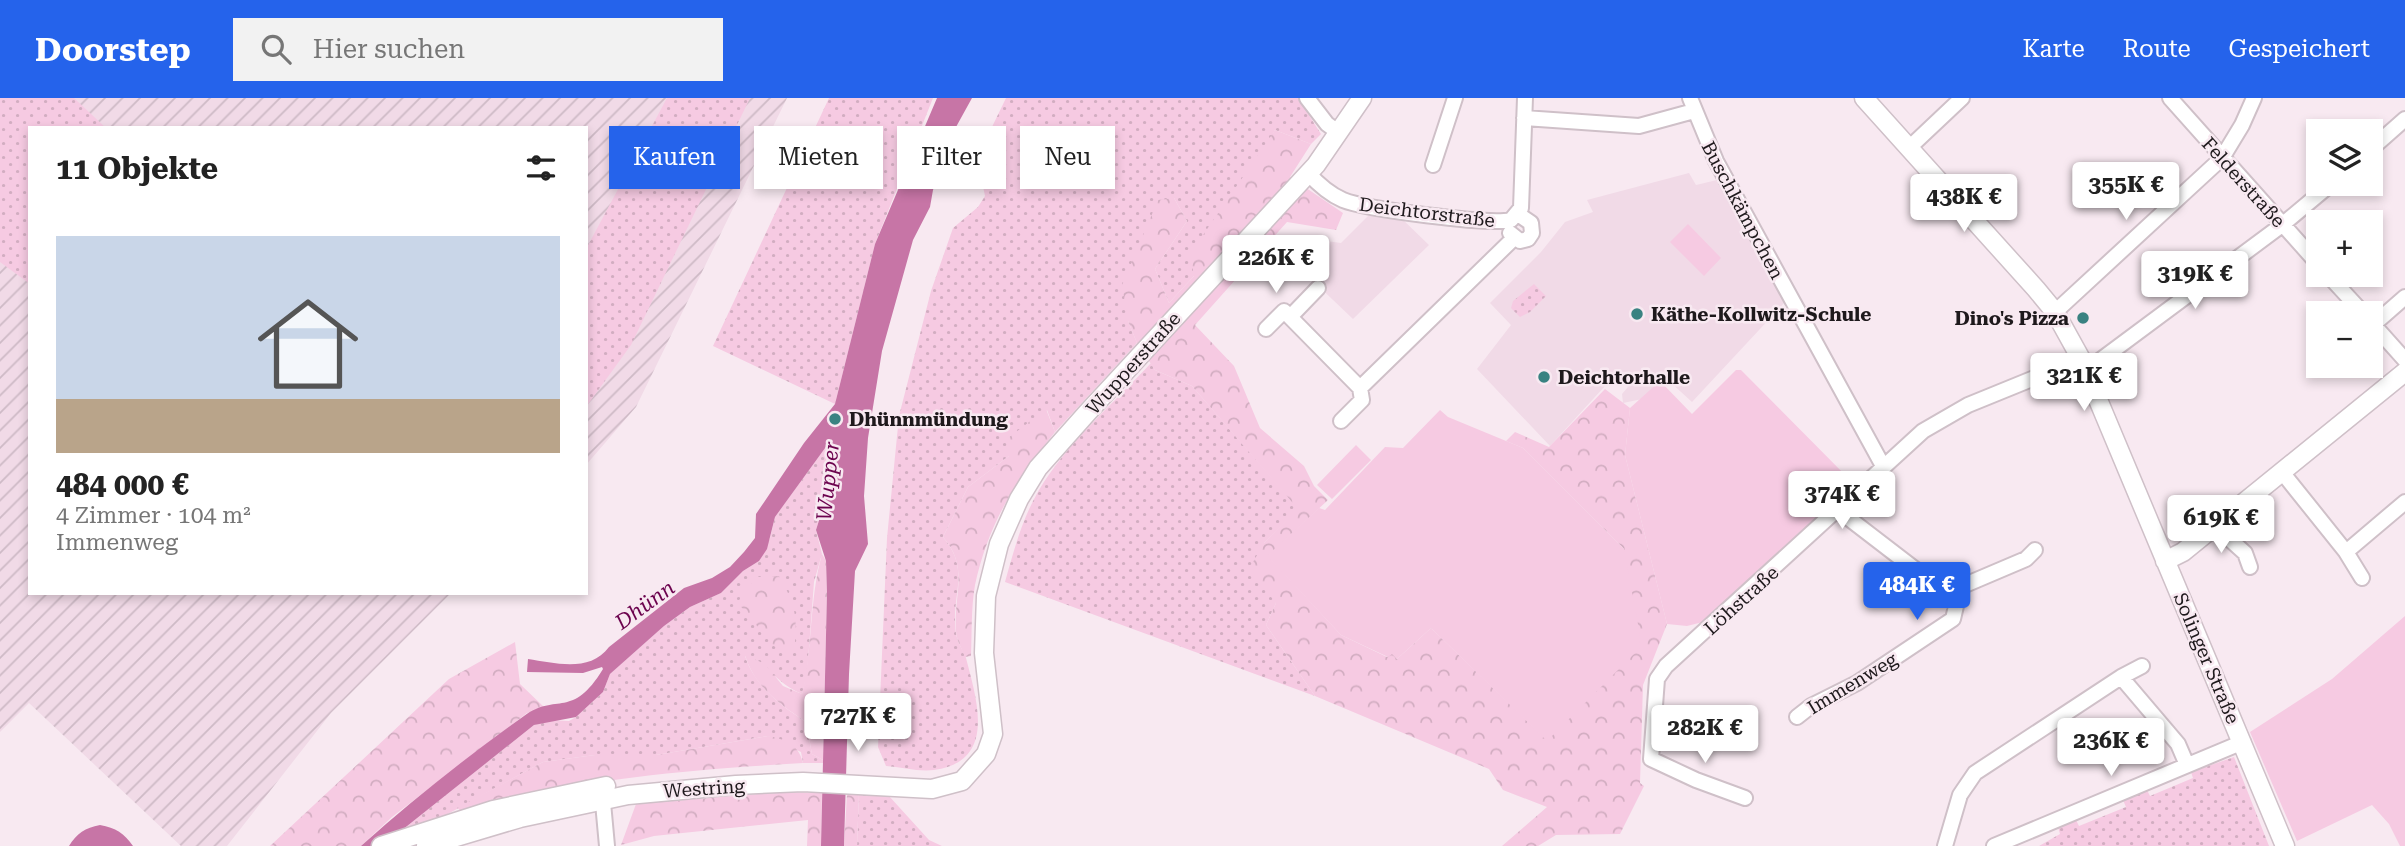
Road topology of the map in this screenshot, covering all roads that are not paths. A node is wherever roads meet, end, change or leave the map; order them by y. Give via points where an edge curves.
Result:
1 (1307, 98) edge
2 (1362, 98) edge
3 (1455, 98) edge
4 (1525, 98) edge
5 (1864, 98) edge
6 (1962, 98) edge
7 (2170, 98) edge
8 (2254, 98) edge
9 (1692, 104) edge
10 (1524, 118) junction
11 (2405, 119) edge
12 (1339, 132) junction
13 (2383, 138) edge
14 (1910, 147) junction
15 (2222, 158) junction
16 (1433, 165) dead end
17 (1308, 173) junction
18 (2317, 196) edge
19 (1513, 218) junction
20 (2283, 225) junction
21 (1514, 238) junction
22 (2306, 251) edge
23 (2339, 287) edge
24 (1318, 288) dead end
25 (2405, 297) edge
26 (2352, 301) edge
27 (2055, 313) junction
28 (2383, 315) edge
29 (1290, 317) junction
30 (1266, 329) dead end
31 (2383, 336) edge
32 (2405, 360) edge
33 (2084, 364) junction
34 (2405, 372) edge
35 (1360, 388) junction
36 (1341, 421) dead end
37 (1883, 466) junction
38 (1038, 468) joint
39 (2282, 472) junction
40 (2405, 502) edge
41 (1839, 510) junction
42 (2215, 526) junction
43 (2035, 550) dead end
44 (2346, 552) junction
45 (2165, 561) junction
46 (2250, 567) dead end
47 (2362, 578) dead end
48 (1946, 593) junction
49 (2141, 666) dead end
50 (2121, 677) junction
51 (1797, 717) dead end
52 (2243, 742) junction
53 (2187, 765) junction
54 (602, 793) junction
55 (1745, 798) dead end
56 (433, 844) edge
57 (381, 846) edge
58 (607, 846) edge
59 (1945, 846) edge
60 (1994, 846) edge
61 (2285, 846) edge

1 - 12 street
2 - 12 main road, Wupperstraße
3 - 16 street
4 - 10 street
5 - 14 main road, Solinger Straße
6 - 14 street
7 - 15 street, Felderstraße
8 - 15 street
9 - 10 street via 1639,126
9 - 37 street, Buschkämpchen via 1716,161
10 - 19 street
11 - 13 street
12 - 17 main road, Wupperstraße
14 - 27 main road, Solinger Straße
15 - 20 street, Felderstraße
15 - 27 street
17 - 19 street, Deichtorstraße via 1326,190 1356,204
17 - 38 main road, Wupperstraße
18 - 20 street, Löhstraße
19 - 21 street
19 - 21 street, Deichtorstraße via 1531,223 1532,233 1523,241
20 - 22 street, Felderstraße
20 - 33 street, Löhstraße
21 - 35 street, Deichtorstraße
23 - 26 street
24 - 29 street
25 - 28 street
27 - 33 main road, Solinger Straße
29 - 30 street via 1284,311
29 - 35 street
31 - 32 street
33 - 37 street, Löhstraße via 1968,405 1923,431
33 - 45 main road, Solinger Straße
34 - 39 main road
35 - 36 street, Deichtorstraße via 1362,400
37 - 41 street, Löhstraße
38 - 54 main road, Westring via 1011,513 993,562 984,627 993,734 986,754 968,773 910,782 804,777
39 - 42 main road
39 - 44 street
40 - 44 street
41 - 48 street
41 - 55 street, Löhstraße via 1657,680 1651,759
42 - 45 main road
42 - 46 street via 2245,553
43 - 48 street via 2025,559
44 - 47 street
45 - 52 main road, Solinger Straße
48 - 51 street, Immenweg via 1956,606 1953,619
49 - 50 street
50 - 53 street via 2178,744
50 - 59 street via 1975,773 1960,795
52 - 53 street
52 - 61 main road, Solinger Straße
53 - 60 street
54 - 56 main road, Westring
54 - 57 main road via 467,818
54 - 58 street

